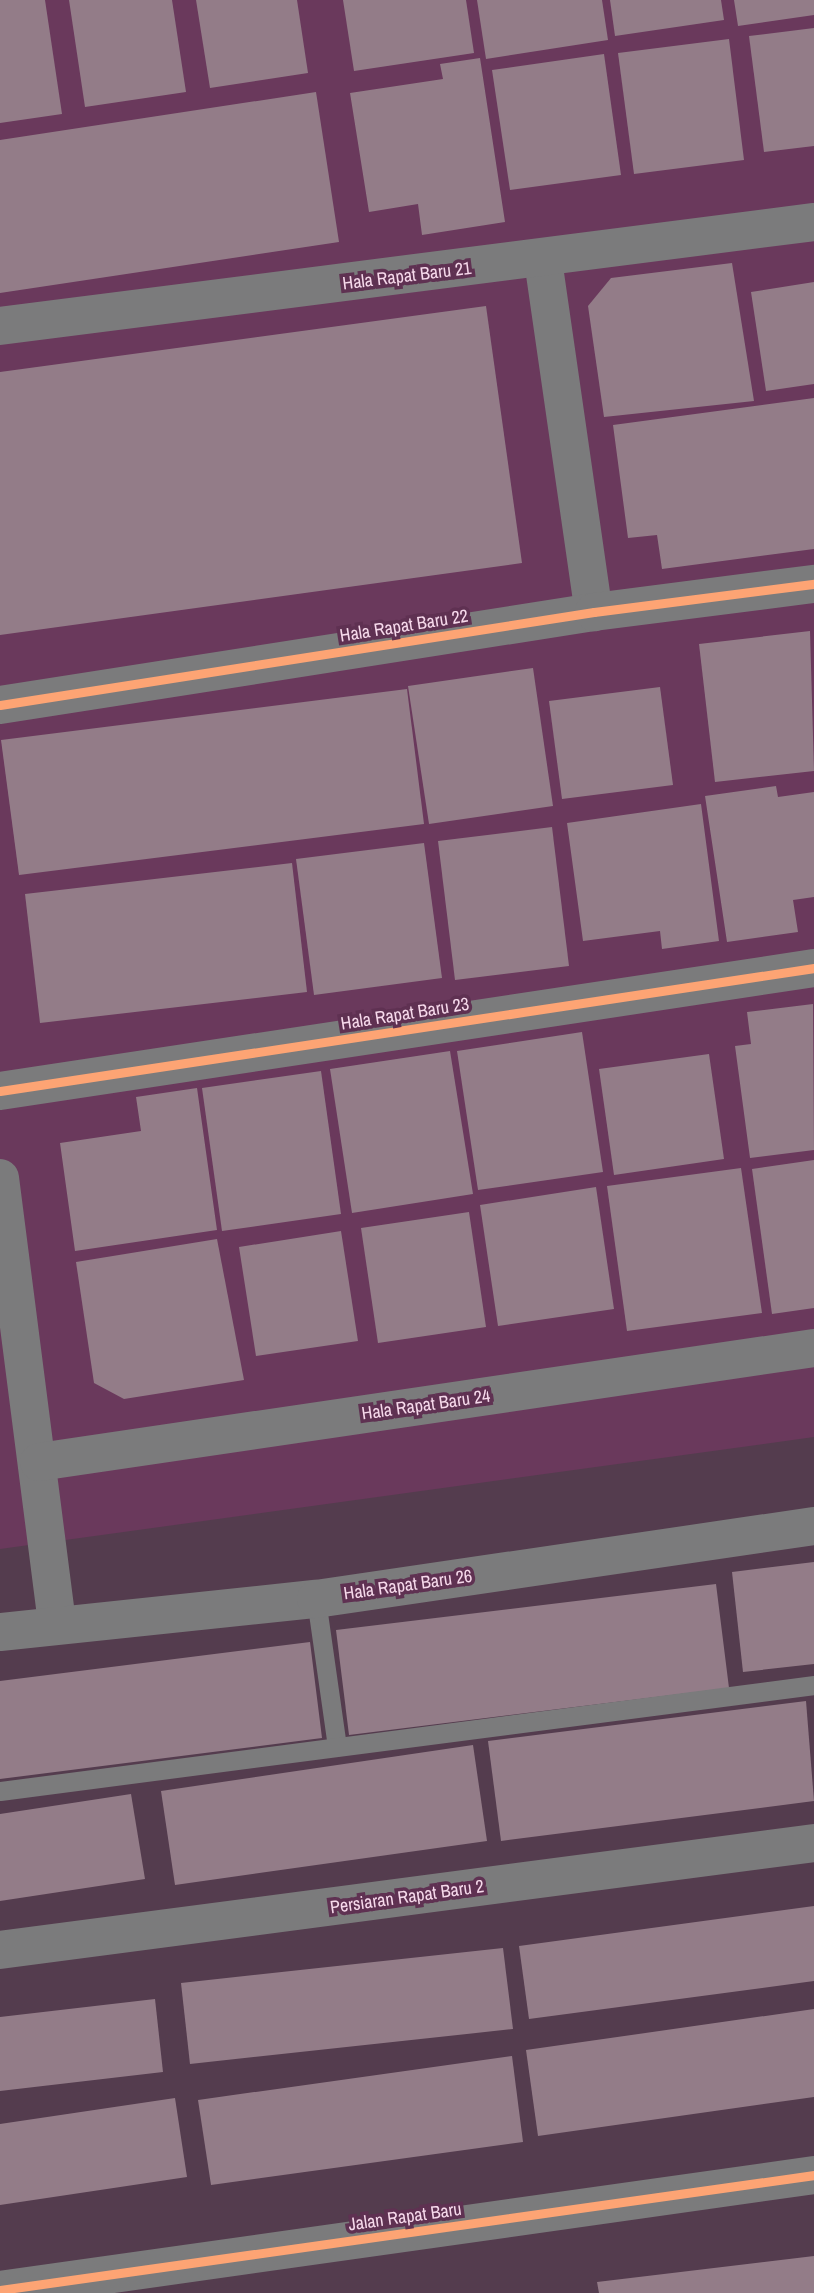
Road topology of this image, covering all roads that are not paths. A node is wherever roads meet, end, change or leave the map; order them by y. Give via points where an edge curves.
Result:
1 (814, 222) edge
2 (543, 260) junction
3 (0, 326) edge
4 (814, 584) edge
5 (594, 612) junction
6 (0, 705) edge
7 (814, 968) edge
8 (0, 1091) edge
9 (0, 1178) edge
10 (814, 1348) edge
11 (38, 1462) junction
12 (814, 1526) edge
13 (316, 1599) junction
14 (57, 1624) junction
15 (0, 1632) edge
16 (814, 1685) edge
17 (337, 1747) junction
18 (0, 1791) edge
19 (814, 1843) edge
20 (0, 1950) edge
21 (814, 2175) edge
22 (0, 2290) edge

1 - 2 street, Hala Rapat Baru 21
2 - 3 street, Hala Rapat Baru 21
2 - 5 street
4 - 5 street, Hala Rapat Baru 22
5 - 6 street, Hala Rapat Baru 22
7 - 8 street, Hala Rapat Baru 23
9 - 11 street
10 - 11 street, Hala Rapat Baru 24
11 - 14 street
12 - 13 street, Hala Rapat Baru 26
13 - 14 street, Hala Rapat Baru 26
13 - 17 lane
14 - 15 street, Hala Rapat Baru 26
16 - 17 lane
17 - 18 lane
19 - 20 street, Persiaran Rapat Baru 2
21 - 22 street, Jalan Rapat Baru

